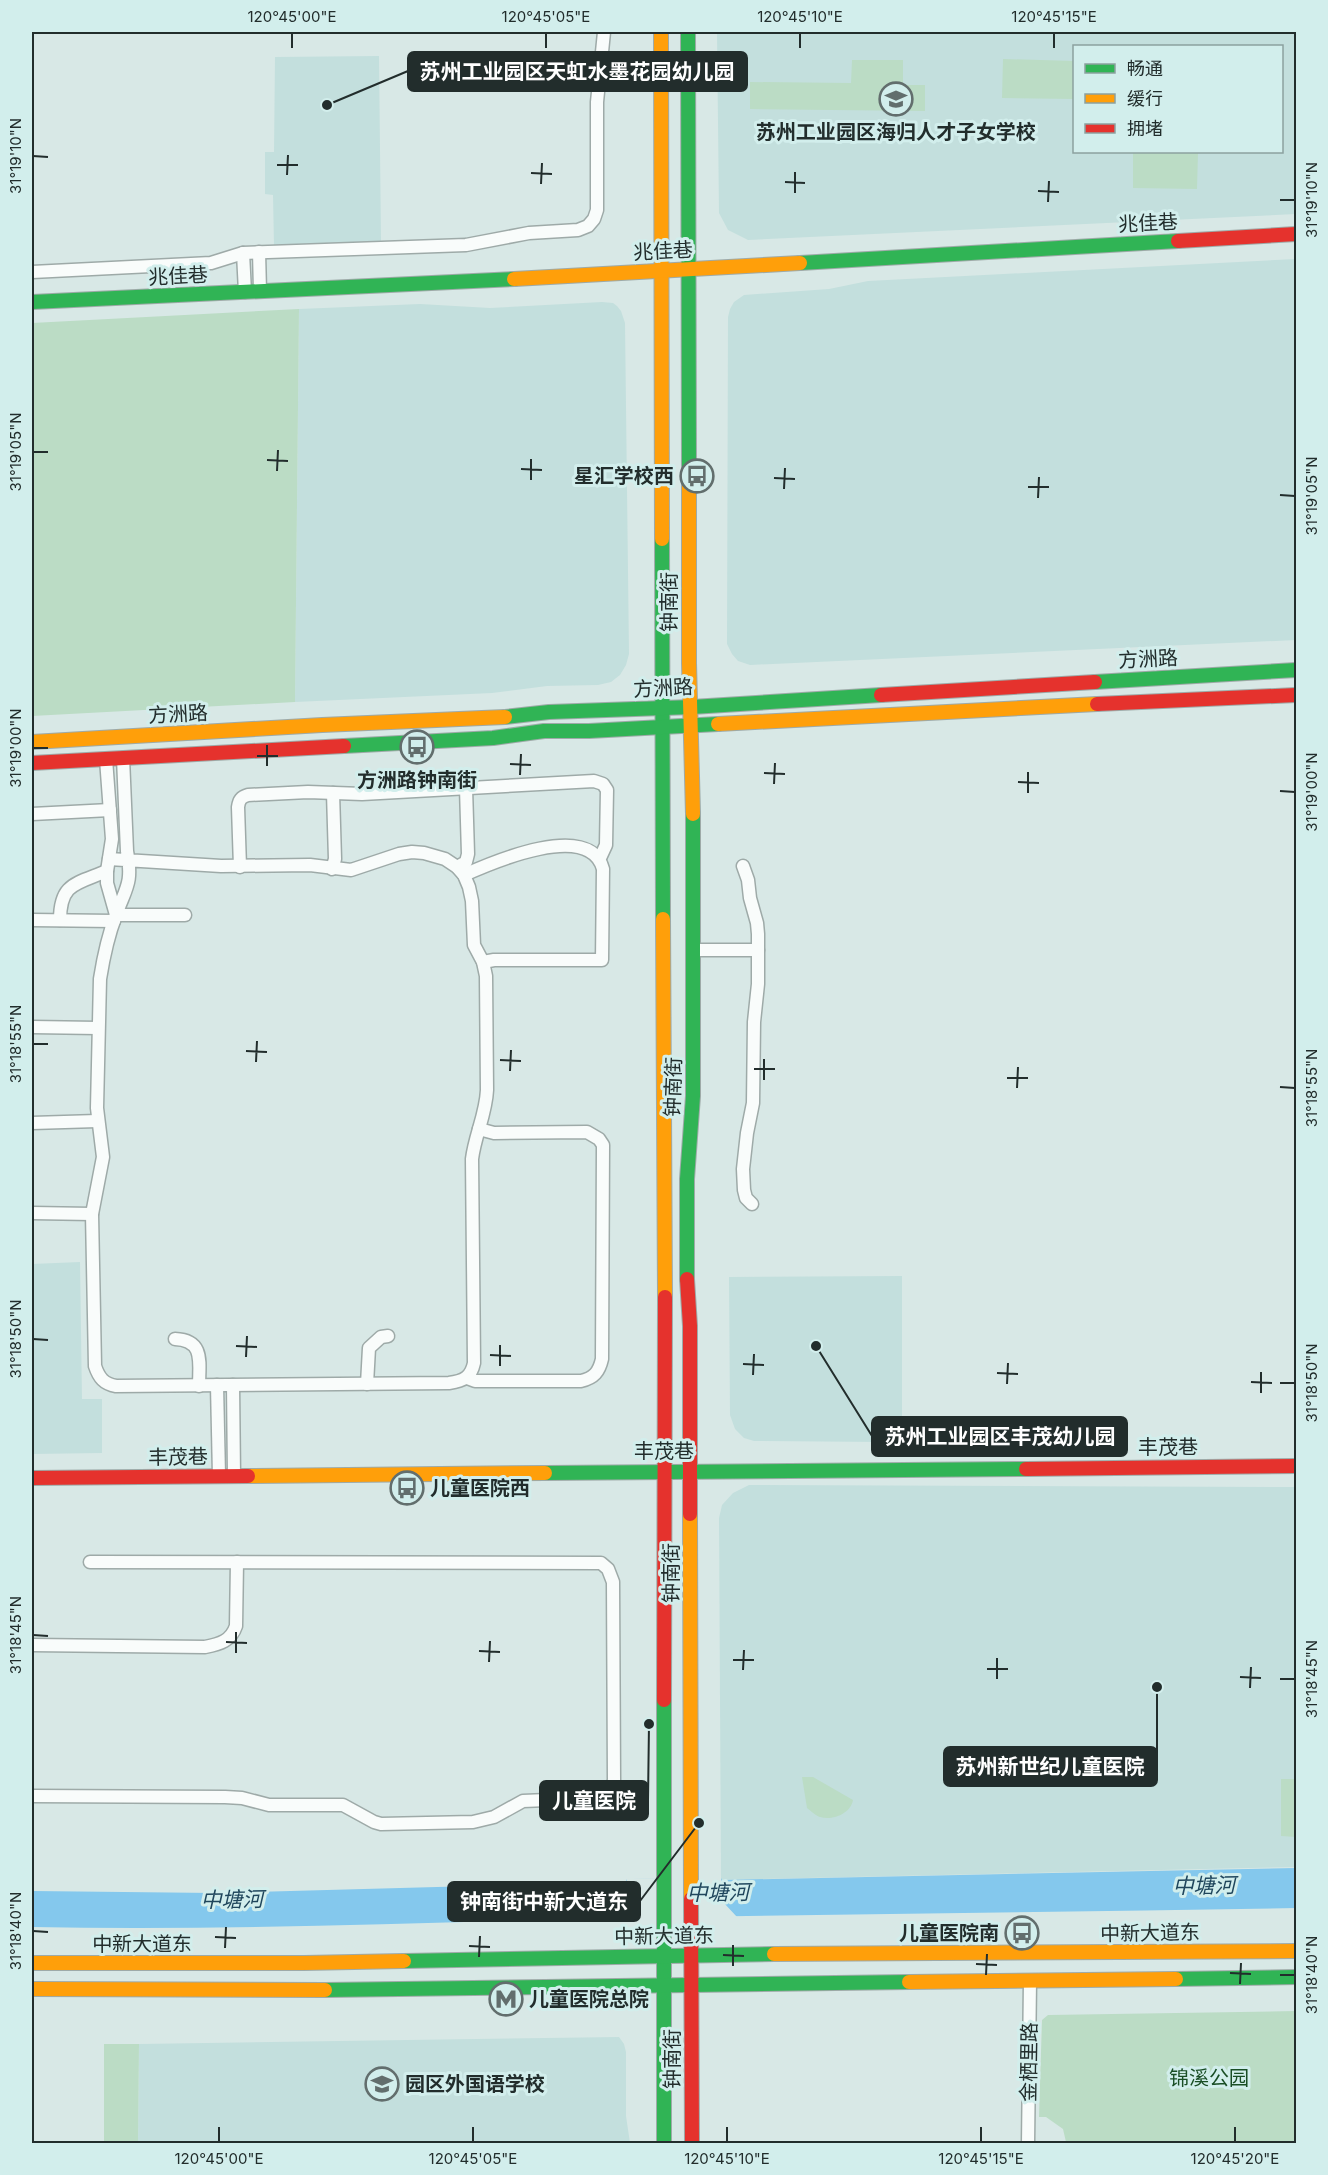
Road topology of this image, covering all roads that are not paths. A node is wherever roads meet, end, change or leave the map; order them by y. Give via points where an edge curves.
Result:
1 (604, 32) edge
2 (661, 32) edge
3 (688, 32) edge
4 (1296, 234) edge
5 (259, 252) junction
6 (243, 253) junction
7 (688, 270) junction
8 (661, 271) junction
9 (32, 272) edge
10 (260, 291) junction
11 (245, 292) junction
12 (32, 302) edge
13 (1296, 670) edge
14 (1296, 694) edge
15 (692, 706) junction
16 (662, 708) junction
17 (663, 726) junction
18 (692, 726) junction
19 (32, 742) edge
20 (123, 758) junction
21 (106, 759) junction
22 (32, 763) edge
23 (466, 788) junction
24 (333, 793) junction
25 (110, 810) junction
26 (32, 814) edge
27 (600, 858) junction
28 (129, 861) junction
29 (108, 865) junction
30 (743, 866) dead end
31 (240, 867) junction
32 (332, 869) junction
33 (460, 871) junction
34 (185, 915) dead end
35 (115, 918) junction
36 (32, 920) edge
37 (60, 920) junction
38 (694, 950) junction
39 (758, 950) junction
40 (483, 962) junction
41 (32, 1027) edge
42 (98, 1028) junction
43 (97, 1121) junction
44 (32, 1124) edge
45 (479, 1129) junction
46 (752, 1204) dead end
47 (32, 1213) edge
48 (92, 1214) junction
49 (388, 1336) dead end
50 (175, 1339) dead end
51 (466, 1378) junction
52 (367, 1384) junction
53 (218, 1385) junction
54 (233, 1385) junction
55 (199, 1386) junction
56 (1296, 1466) edge
57 (665, 1470) junction
58 (690, 1470) junction
59 (219, 1476) junction
60 (234, 1476) junction
61 (32, 1478) edge
62 (90, 1562) dead end
63 (237, 1562) junction
64 (32, 1645) edge
65 (32, 1796) edge
66 (1296, 1951) edge
67 (663, 1954) junction
68 (692, 1954) junction
69 (32, 1963) edge
70 (1296, 1977) edge
71 (1030, 1981) junction
72 (692, 1985) junction
73 (663, 1986) junction
74 (32, 1989) edge
75 (664, 2144) edge
76 (692, 2144) edge
77 (1028, 2144) edge

1 - 5 street via 597,102 597,210 588,226 466,245
2 - 8 main road, 钟南街
3 - 7 main road, 钟南街
4 - 7 main road, 兆佳巷
5 - 6 street
5 - 10 street
6 - 9 street via 211,263
6 - 11 street
7 - 8 main road, 兆佳巷
7 - 15 main road, 钟南街
8 - 10 main road, 兆佳巷
8 - 16 main road, 钟南街
10 - 11 main road, 兆佳巷
11 - 12 main road, 兆佳巷
13 - 15 main road, 方洲路
14 - 18 main road, 方洲路
15 - 16 main road, 方洲路
15 - 18 main road, 钟南街
16 - 17 main road, 钟南街
16 - 19 main road, 方洲路
17 - 18 main road, 方洲路
17 - 20 main road, 方洲路
17 - 57 main road, 钟南街
18 - 38 main road, 钟南街
20 - 21 main road, 方洲路
20 - 28 street
21 - 22 main road, 方洲路
21 - 25 street
23 - 24 street
23 - 27 street via 594,781 603,784 607,790 606,845
23 - 33 street via 468,854
24 - 31 street via 242,797 238,802
24 - 32 street
25 - 26 street
25 - 29 street via 112,839
27 - 33 street via 574,846 553,846
27 - 40 street via 602,960
28 - 29 street
28 - 31 street
28 - 35 street via 129,881
29 - 35 street via 107,883
29 - 37 street via 65,892 60,902
30 - 39 street via 757,923
31 - 32 street via 310,865
32 - 33 street via 362,868 412,852 445,859
33 - 40 street via 472,901 474,945
34 - 35 street
35 - 37 street
35 - 42 street via 100,979
36 - 37 street
38 - 39 street
38 - 58 main road, 钟南街 via 693,1096 687,1179
39 - 46 street via 753,1103 743,1170 746,1198
40 - 45 street via 488,1090
41 - 42 street
42 - 43 street
43 - 44 street
43 - 48 street via 103,1167
45 - 51 street via 472,1159 474,1363
45 - 51 street via 494,1133 587,1132 603,1145 602,1359 597,1374 581,1381 475,1382
47 - 48 street
48 - 55 street via 97,1374 107,1384 116,1386
49 - 52 street via 369,1348
50 - 55 street via 191,1341 197,1347
51 - 52 street via 449,1383
52 - 54 street
53 - 54 street
53 - 55 street
53 - 59 street
54 - 60 street
56 - 58 main road, 丰茂巷
57 - 58 main road, 丰茂巷
57 - 60 main road, 丰茂巷
57 - 67 main road, 钟南街
58 - 68 main road, 钟南街
59 - 60 main road, 丰茂巷
59 - 61 main road, 丰茂巷
62 - 63 street
63 - 64 street via 236,1626 234,1634 219,1644
63 - 65 street via 601,1563 613,1582 614,1780 609,1793 594,1798 523,1801 485,1821 427,1823 374,1822 344,1805 333,1804 269,1805 225,1797
66 - 68 main road, 中新大道东
67 - 68 main road, 中新大道东
67 - 69 main road, 中新大道东 via 282,1963
67 - 73 main road, 钟南街
68 - 72 main road, 钟南街
70 - 71 main road
71 - 72 main road
71 - 77 street, 金栖里路
72 - 73 main road
72 - 76 main road, 钟南街
73 - 74 main road
73 - 75 main road, 钟南街

